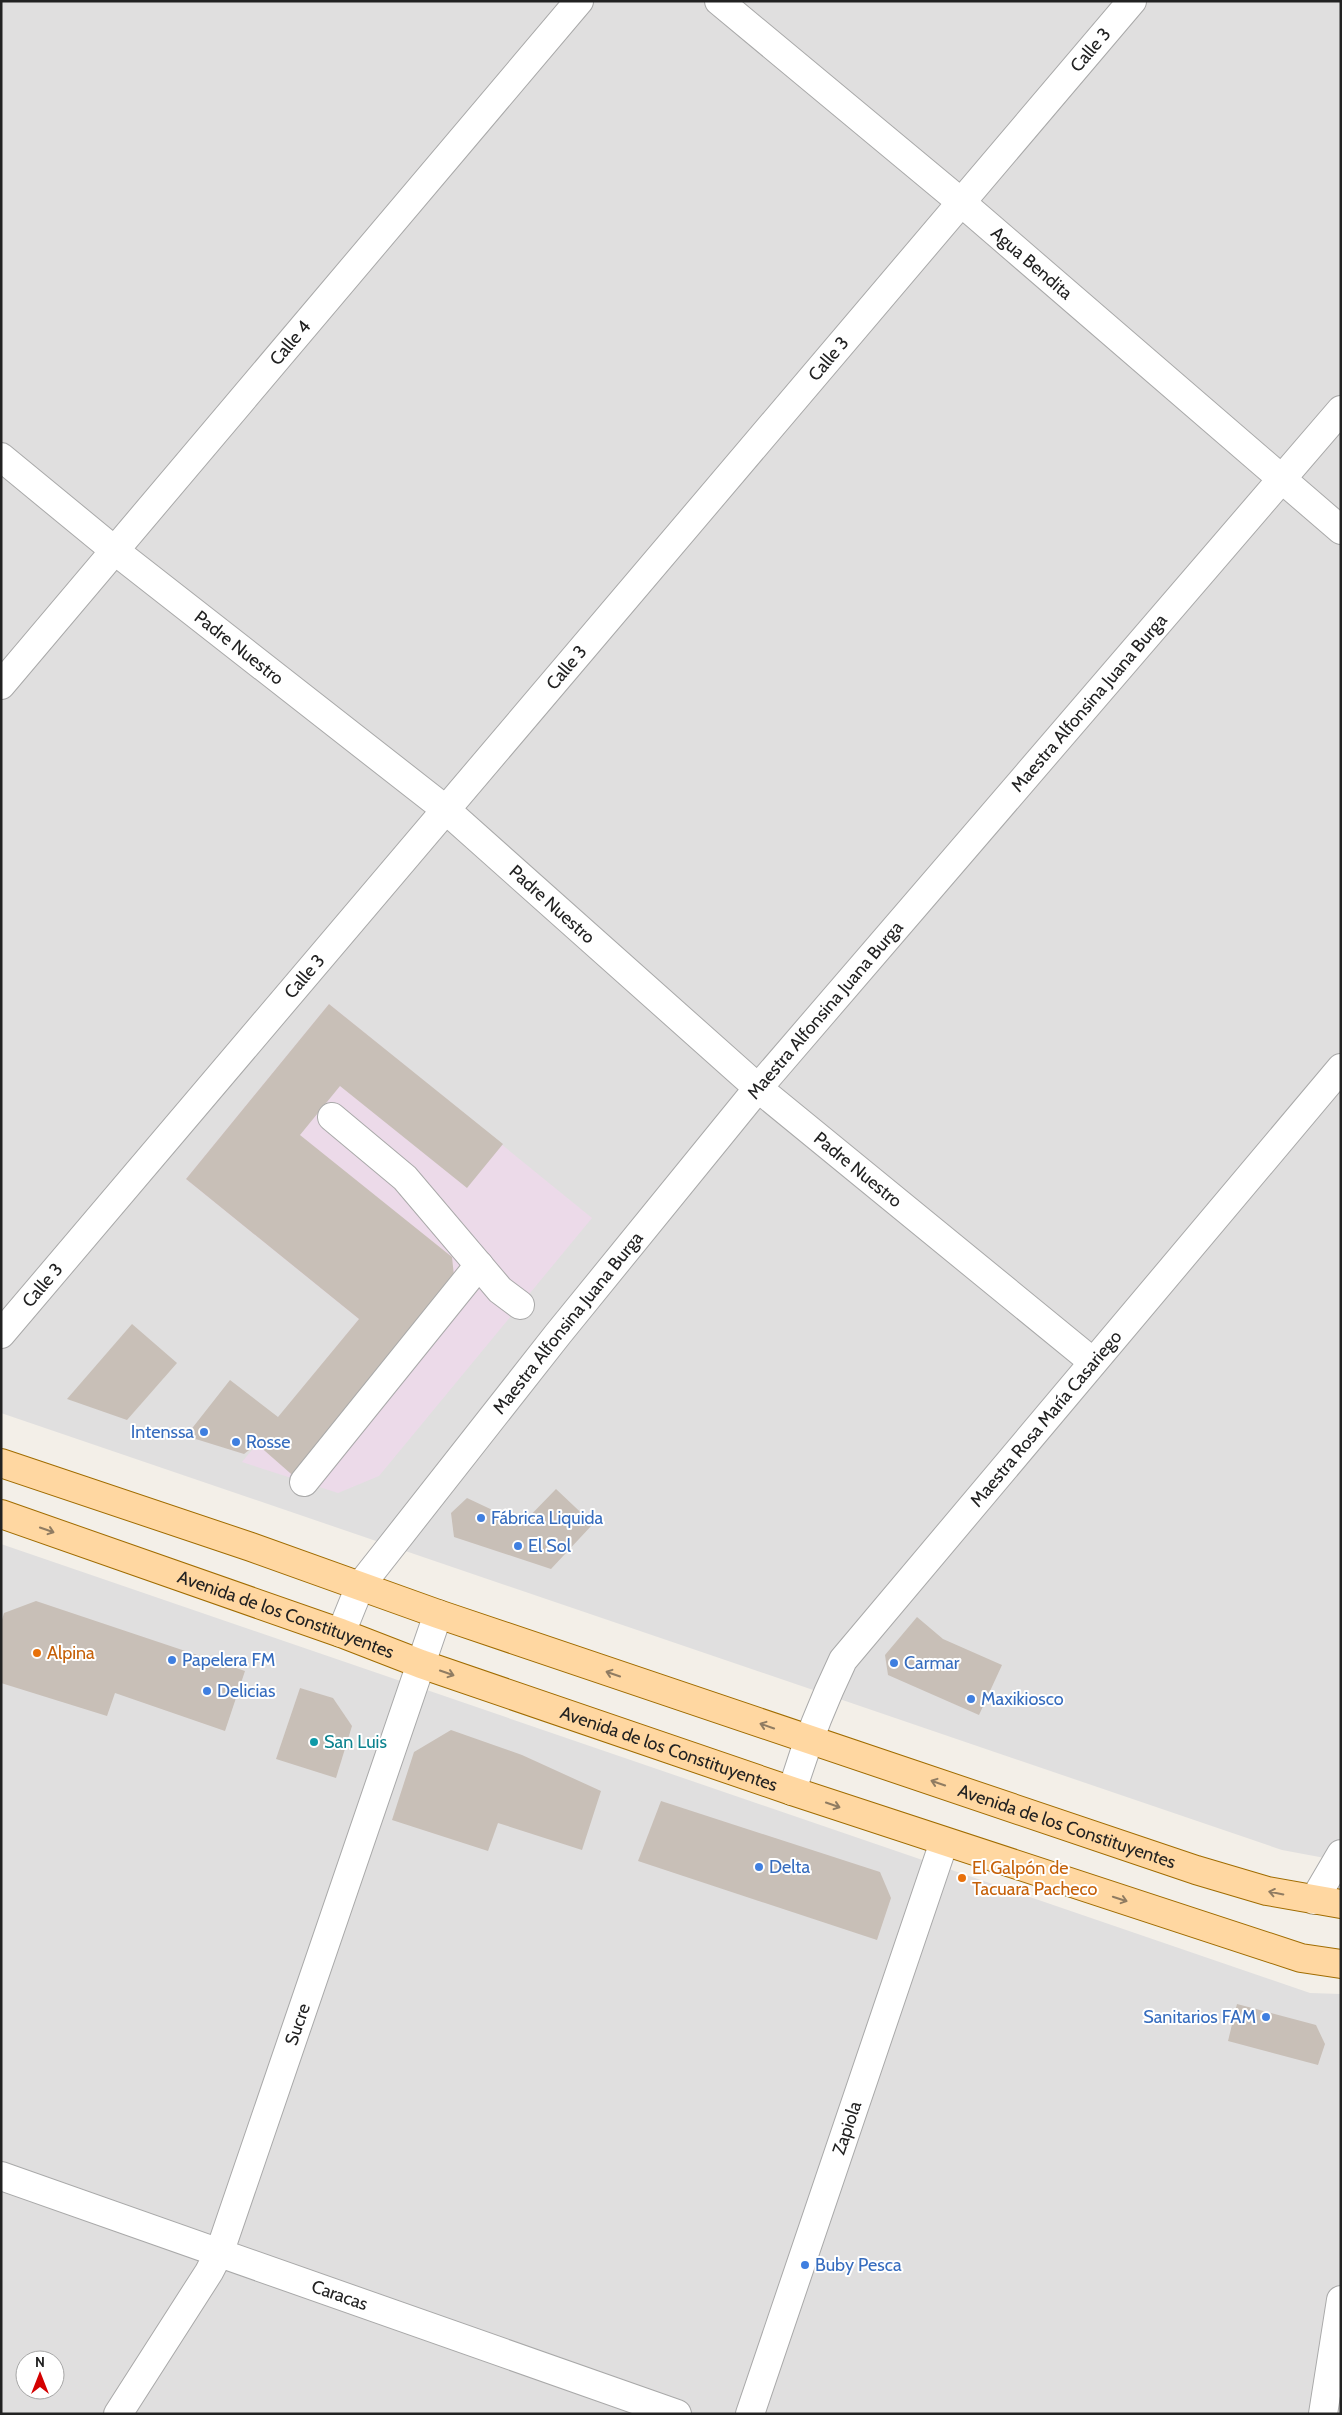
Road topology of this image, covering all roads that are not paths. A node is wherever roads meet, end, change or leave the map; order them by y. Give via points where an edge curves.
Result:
1 (579, 1) edge
2 (719, 1) edge
3 (1132, 1) edge
4 (962, 203) junction
5 (1341, 410) edge
6 (1, 457) edge
7 (1281, 479) junction
8 (1341, 530) edge
9 (114, 550) junction
10 (1, 685) edge
11 (445, 810) junction
12 (1341, 1068) edge
13 (758, 1088) junction
14 (332, 1117) dead end
15 (479, 1266) junction
16 (520, 1306) dead end
17 (1, 1334) edge
18 (1093, 1362) junction
19 (1, 1462) edge
20 (304, 1482) dead end
21 (3, 1520) edge
22 (360, 1586) junction
23 (438, 1614) junction
24 (340, 1633) junction
25 (421, 1664) junction
26 (807, 1740) junction
27 (792, 1792) junction
28 (944, 1842) junction
29 (1341, 1854) edge
30 (1314, 1900) junction
31 (1341, 1904) edge
32 (1341, 1964) edge
33 (1, 2176) edge
34 (220, 2251) junction
35 (1341, 2300) edge
36 (118, 2414) edge
37 (677, 2414) edge
38 (750, 2414) edge
39 (1323, 2414) edge

1 - 9 street, Calle 4
2 - 4 street, Agua Bendita
3 - 4 street, Calle 3
4 - 7 street, Agua Bendita
4 - 11 street, Calle 3
5 - 7 street, Maestra Alfonsina Juana Burga
6 - 9 street, Padre Nuestro
7 - 8 street, Agua Bendita
7 - 13 street, Maestra Alfonsina Juana Burga
9 - 10 street, Calle 4
9 - 11 street, Padre Nuestro
11 - 13 street, Padre Nuestro
11 - 17 street, Calle 3
12 - 18 street, Maestra Rosa María Casariego
13 - 18 street, Padre Nuestro
13 - 22 street, Maestra Alfonsina Juana Burga via 558,1334
14 - 15 street via 405,1178
15 - 16 street via 500,1290
15 - 20 street
18 - 26 street, Maestra Rosa María Casariego via 843,1660
19 - 22 main road, Avenida de los Constituyentes
21 -> 24 main road, Avenida de los Constituyentes
22 - 23 main road, Avenida de los Constituyentes
22 - 24 street, Maestra Alfonsina Juana Burga
23 - 25 street, Sucre
26 -> 23 main road, Avenida de los Constituyentes
24 - 25 main road, Avenida de los Constituyentes
25 -> 27 main road, Avenida de los Constituyentes
25 - 34 street, Sucre
26 - 27 street, Maestra Rosa María Casariego
30 -> 26 main road, Avenida de los Constituyentes via 1267,1891 1196,1870
27 -> 28 main road, Avenida de los Constituyentes
28 -> 32 main road, Avenida de los Constituyentes via 1301,1958
28 - 38 street, Zapiola
29 - 30 street
30 - 31 main road, Avenida de los Constituyentes
33 - 34 street, Caracas
34 - 36 street, Sucre
34 - 37 street, Caracas
35 - 39 street

